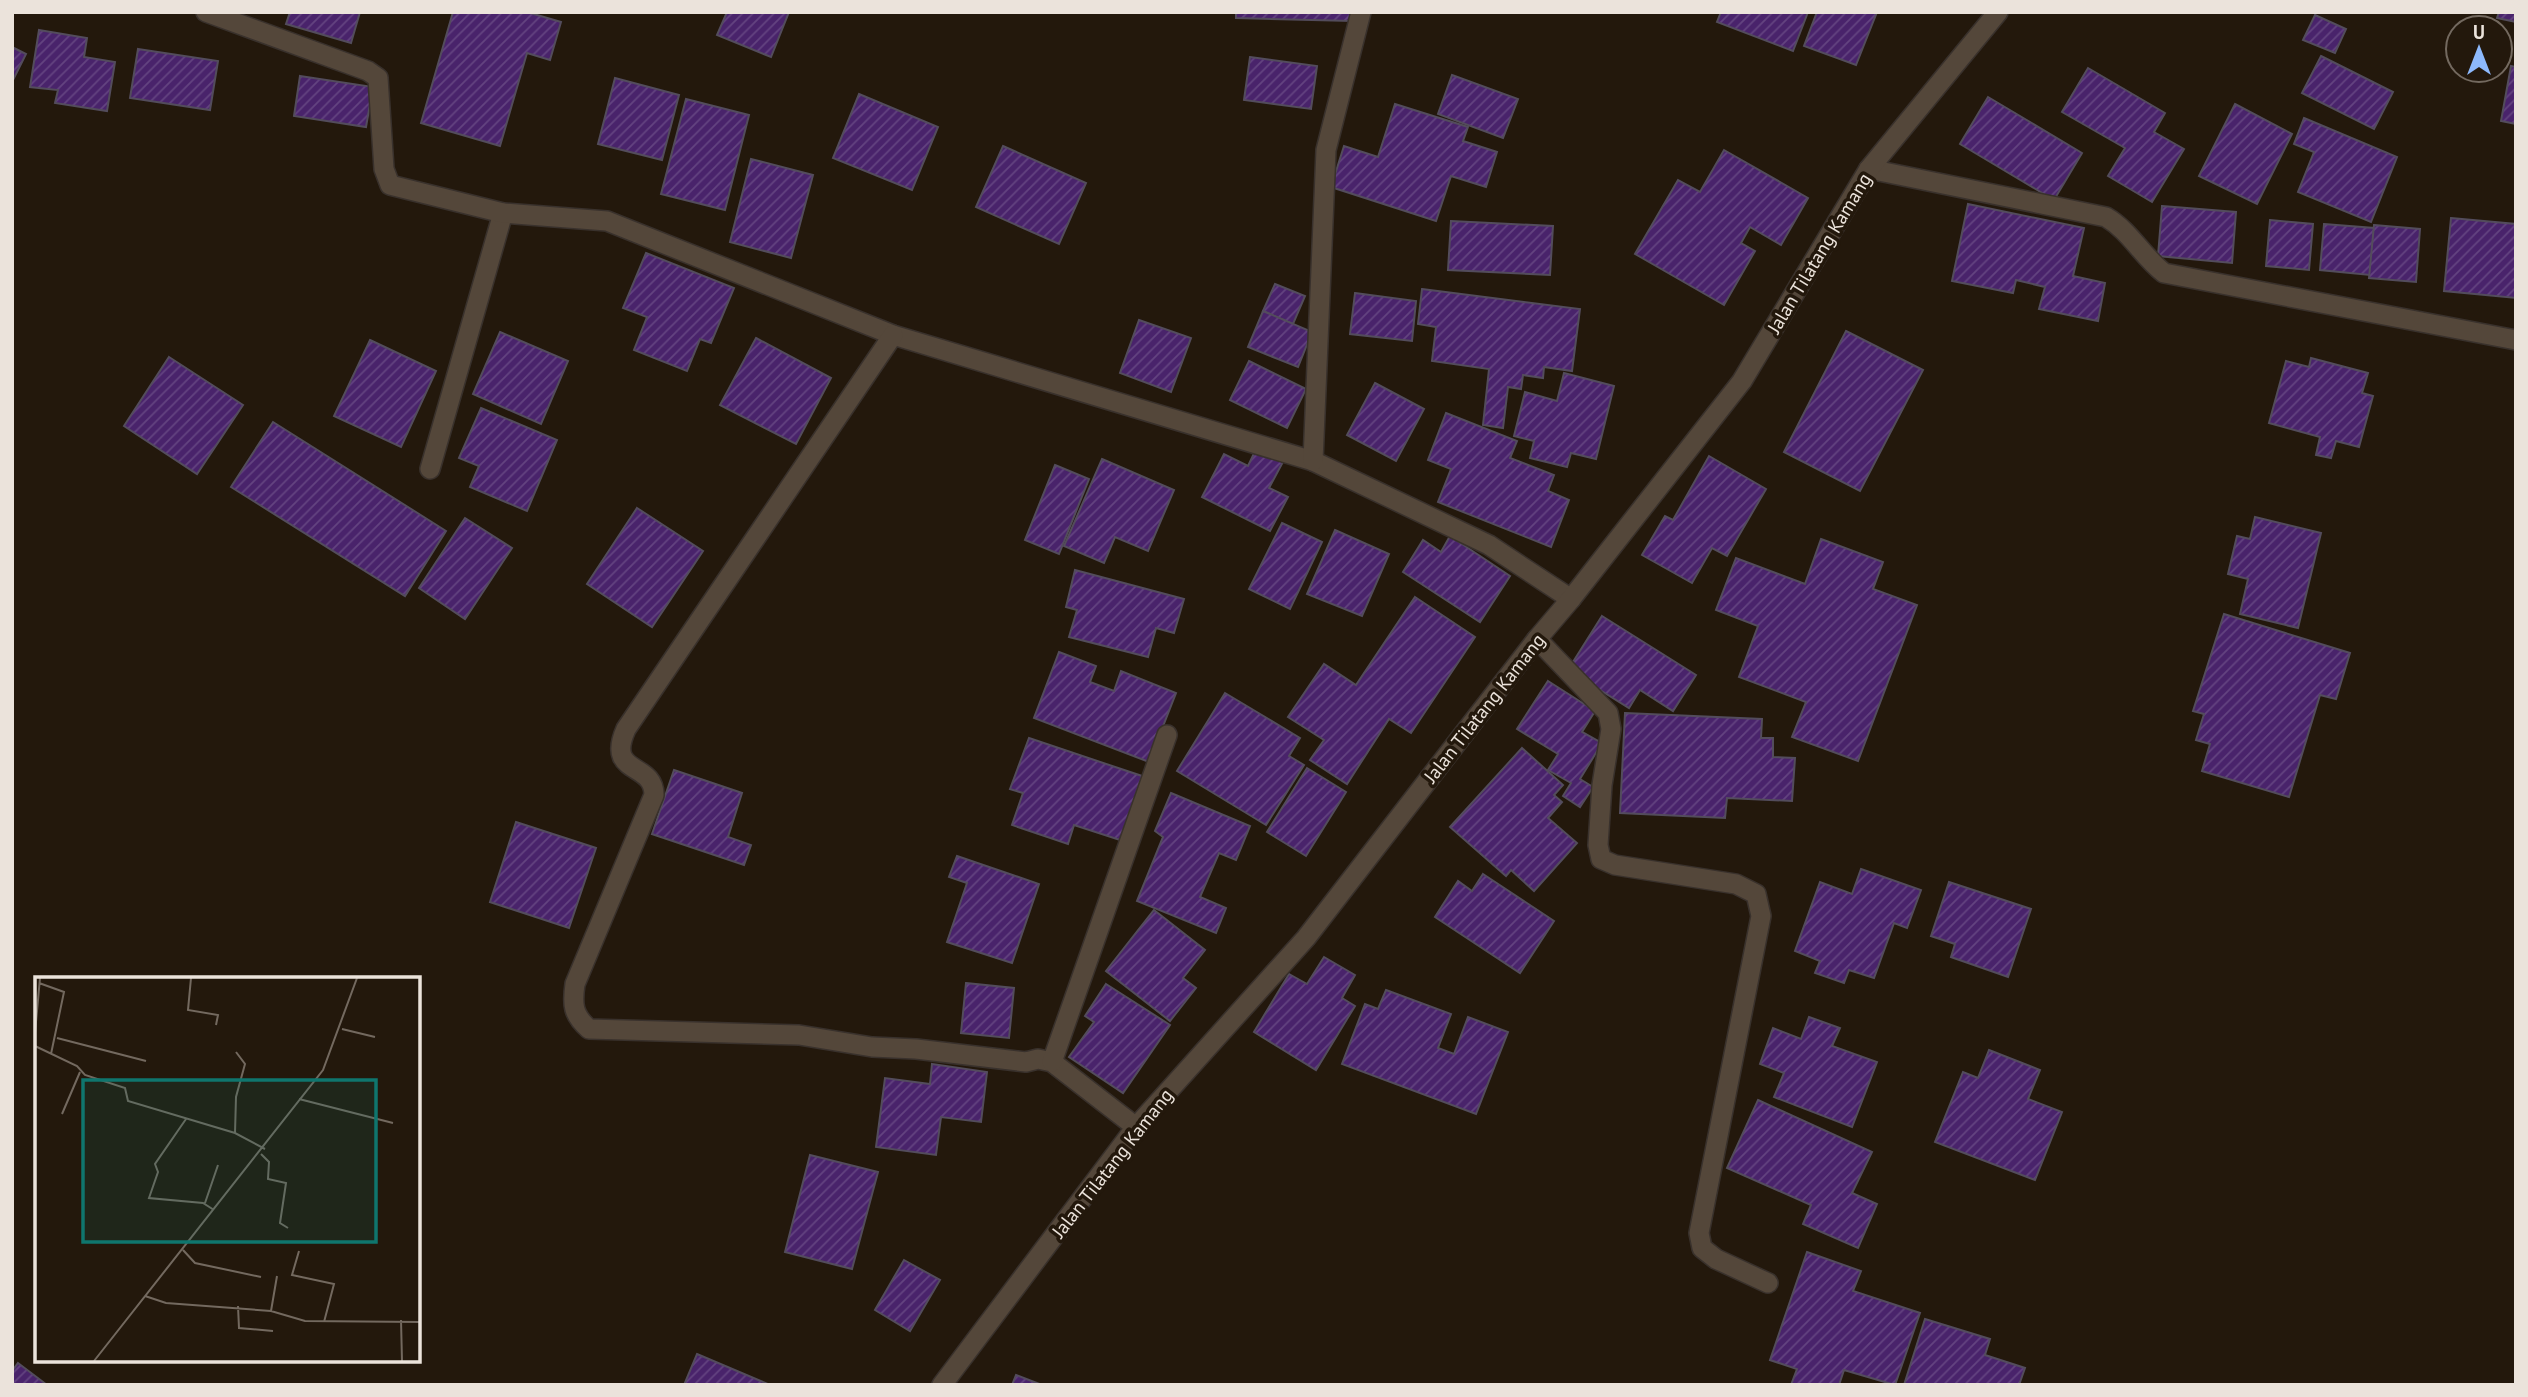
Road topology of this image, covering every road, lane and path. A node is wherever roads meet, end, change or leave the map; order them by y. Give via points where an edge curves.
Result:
1 (205, 12) edge
2 (1361, 12) edge
3 (1998, 12) edge
4 (1869, 169) junction
5 (503, 213) junction
6 (892, 335) junction
7 (2516, 340) edge
8 (1313, 461) junction
9 (430, 469) dead end
10 (1571, 599) junction
11 (1537, 639) junction
12 (1167, 735) dead end
13 (1052, 1062) junction
14 (1136, 1127) junction
15 (1768, 1283) dead end
16 (942, 1385) edge

1 - 5 street via 368,71 378,78 384,169 390,185
2 - 8 street via 1326,150
3 - 4 street, Jalan Tilatang Kamang
4 - 7 street via 2106,218 2121,226 2164,272
4 - 10 street, Jalan Tilatang Kamang via 1742,380
5 - 6 street via 607,221
5 - 9 street
6 - 8 street
6 - 13 street via 626,729 620,754 624,762 648,777 654,795 575,984 574,1010 589,1029 799,1035 872,1048
8 - 10 street via 1489,545
10 - 11 street, Jalan Tilatang Kamang
11 - 14 street, Jalan Tilatang Kamang via 1306,938
11 - 15 street via 1608,713 1611,729 1602,785 1601,859 1736,884 1756,894 1761,916 1699,1233 1702,1248 1716,1259
12 - 13 street
13 - 14 street
14 - 16 street, Jalan Tilatang Kamang

